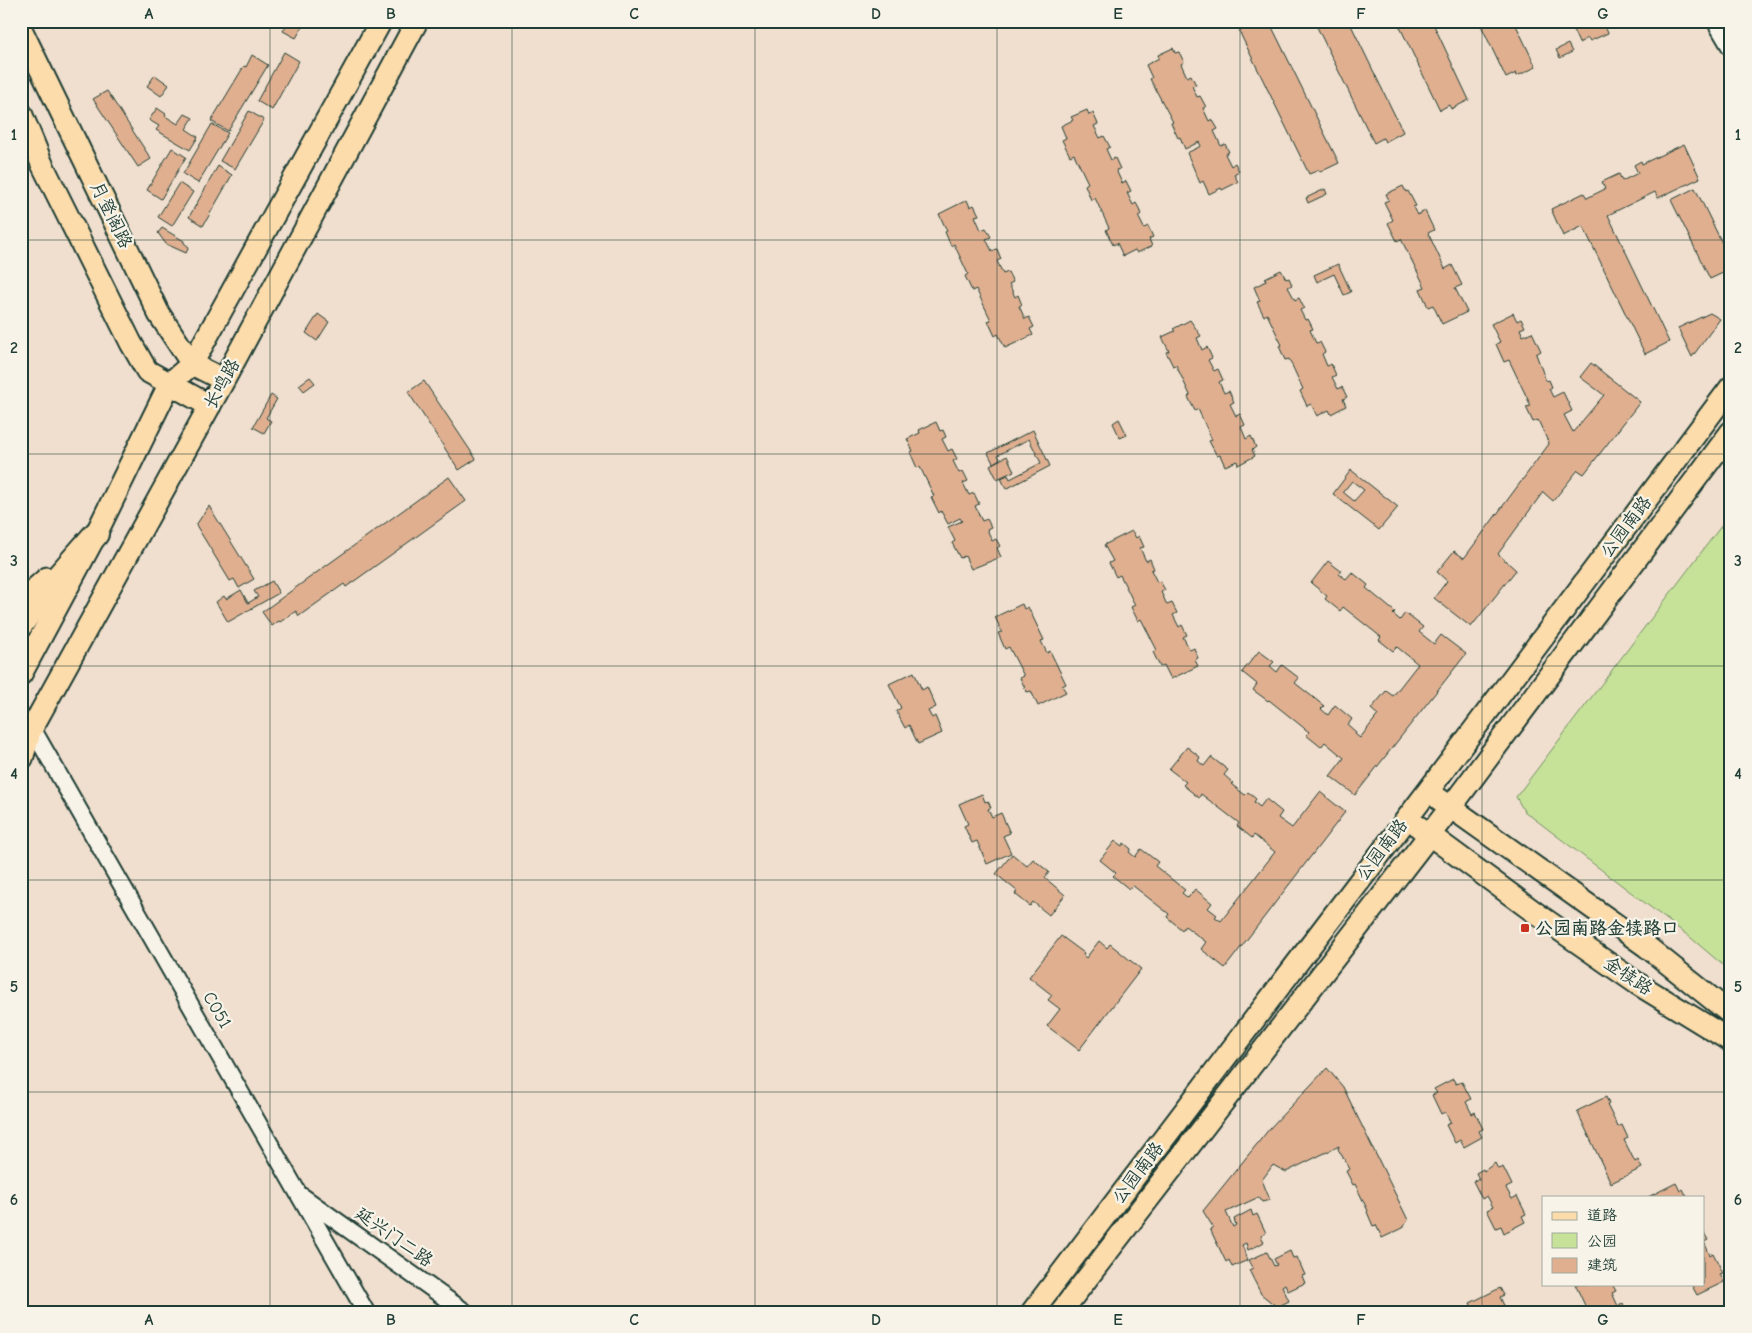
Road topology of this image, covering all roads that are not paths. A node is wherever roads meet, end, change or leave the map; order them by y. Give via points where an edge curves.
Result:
1 (381, 21) edge
2 (417, 21) edge
3 (1715, 21) edge
4 (21, 30) edge
5 (1731, 48) edge
6 (21, 112) edge
7 (192, 364) junction
8 (224, 380) junction
9 (170, 383) junction
10 (1731, 387) edge
11 (210, 406) junction
12 (1731, 432) edge
13 (96, 534) junction
14 (21, 601) edge
15 (21, 624) edge
16 (21, 674) edge
17 (25, 742) edge
18 (1428, 791) junction
19 (1451, 807) junction
20 (1407, 817) junction
21 (1429, 835) junction
22 (1731, 1014) edge
23 (1731, 1041) edge
24 (300, 1195) junction
25 (366, 1312) edge
26 (464, 1312) edge
27 (1032, 1312) edge
28 (1061, 1312) edge

1 - 7 main road, 长鸣路
2 - 8 main road, 长鸣路
3 - 5 street
4 - 7 main road, 月登阁路 via 159,314
6 - 9 main road via 42,164 131,343 147,371
7 - 8 main road
7 - 9 main road, 长鸣路
8 - 11 main road, 长鸣路
9 - 11 main road
9 - 13 main road, 长鸣路
10 - 18 main road, 公园南路
11 - 17 main road, 长鸣路
12 - 19 main road, 公园南路
13 - 14 main road
13 - 15 highway
13 - 16 main road, 长鸣路
17 - 24 street, C051
18 - 19 main road, 金犊路
18 - 20 main road, 公园南路
19 - 21 main road, 公园南路
19 - 22 main road, 金犊路 via 1646,946
20 - 21 main road, 金犊路
20 - 27 main road, 公园南路
21 - 23 main road, 金犊路 via 1638,984
21 - 28 main road, 公园南路
24 - 25 street, C051
24 - 26 street, 延兴门二路

